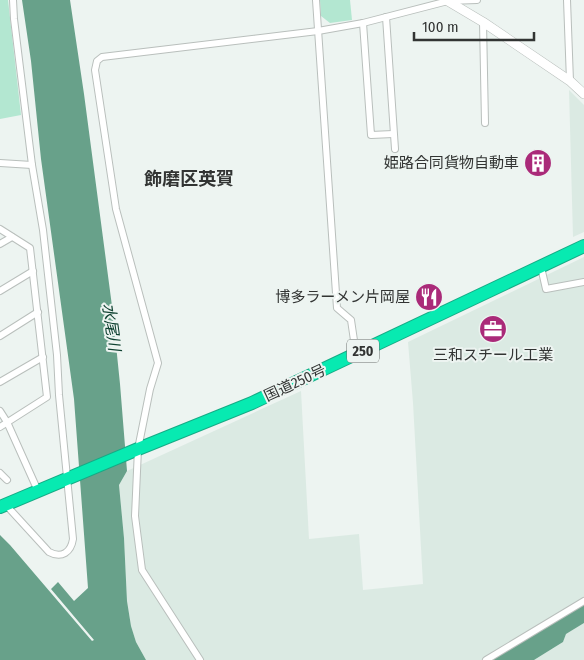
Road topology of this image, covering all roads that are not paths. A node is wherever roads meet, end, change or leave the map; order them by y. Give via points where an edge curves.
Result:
1 (13, 0) edge
2 (316, 0) edge
3 (477, 0) edge
4 (567, 0) edge
5 (447, 1) edge
6 (386, 17) junction
7 (483, 22) junction
8 (363, 23) junction
9 (318, 31) junction
10 (570, 81) junction
11 (584, 94) edge
12 (485, 123) dead end
13 (394, 134) junction
14 (395, 149) dead end
15 (0, 163) edge
16 (32, 165) junction
17 (0, 229) edge
18 (12, 237) junction
19 (0, 244) edge
20 (584, 246) edge
21 (541, 267) junction
22 (33, 270) junction
23 (584, 282) edge
24 (0, 291) edge
25 (38, 312) junction
26 (0, 336) edge
27 (356, 354) junction
28 (42, 357) junction
29 (0, 382) edge
30 (0, 411) edge
31 (7, 422) junction
32 (0, 427) edge
33 (138, 449) junction
34 (0, 473) edge
35 (66, 479) junction
36 (7, 480) dead end
37 (38, 491) junction
38 (3, 506) edge
39 (584, 601) edge
40 (200, 660) edge
41 (486, 660) edge

1 - 16 street
2 - 9 street
3 - 5 street
4 - 10 street
5 - 6 street
5 - 7 street
6 - 8 street
6 - 13 street
7 - 10 street
7 - 12 street
8 - 9 street
8 - 13 street via 371,136
9 - 27 street via 337,308 351,320
9 - 33 street via 102,57 97,61 116,209 158,363
10 - 11 street
13 - 14 street
15 - 16 street
16 - 35 street via 57,355
17 - 18 street
18 - 19 street
18 - 22 street via 30,248
20 - 21 highway, 国道250号 / 250
21 - 23 street via 546,289
21 - 27 highway, 国道250号 / 250
22 - 24 street
22 - 25 street
25 - 26 street
25 - 28 street
27 - 33 highway, 国道250号 / 250 via 252,403
28 - 29 street
28 - 31 street via 47,397
30 - 31 street
31 - 32 street
31 - 37 street
33 - 35 highway, 国道250号 / 250
33 - 40 street via 135,516 142,570
34 - 36 street
35 - 37 highway, 国道250号 / 250
35 - 38 street via 73,538 65,553 53,555 49,552
37 - 38 highway, 国道250号 / 250
39 - 41 street

